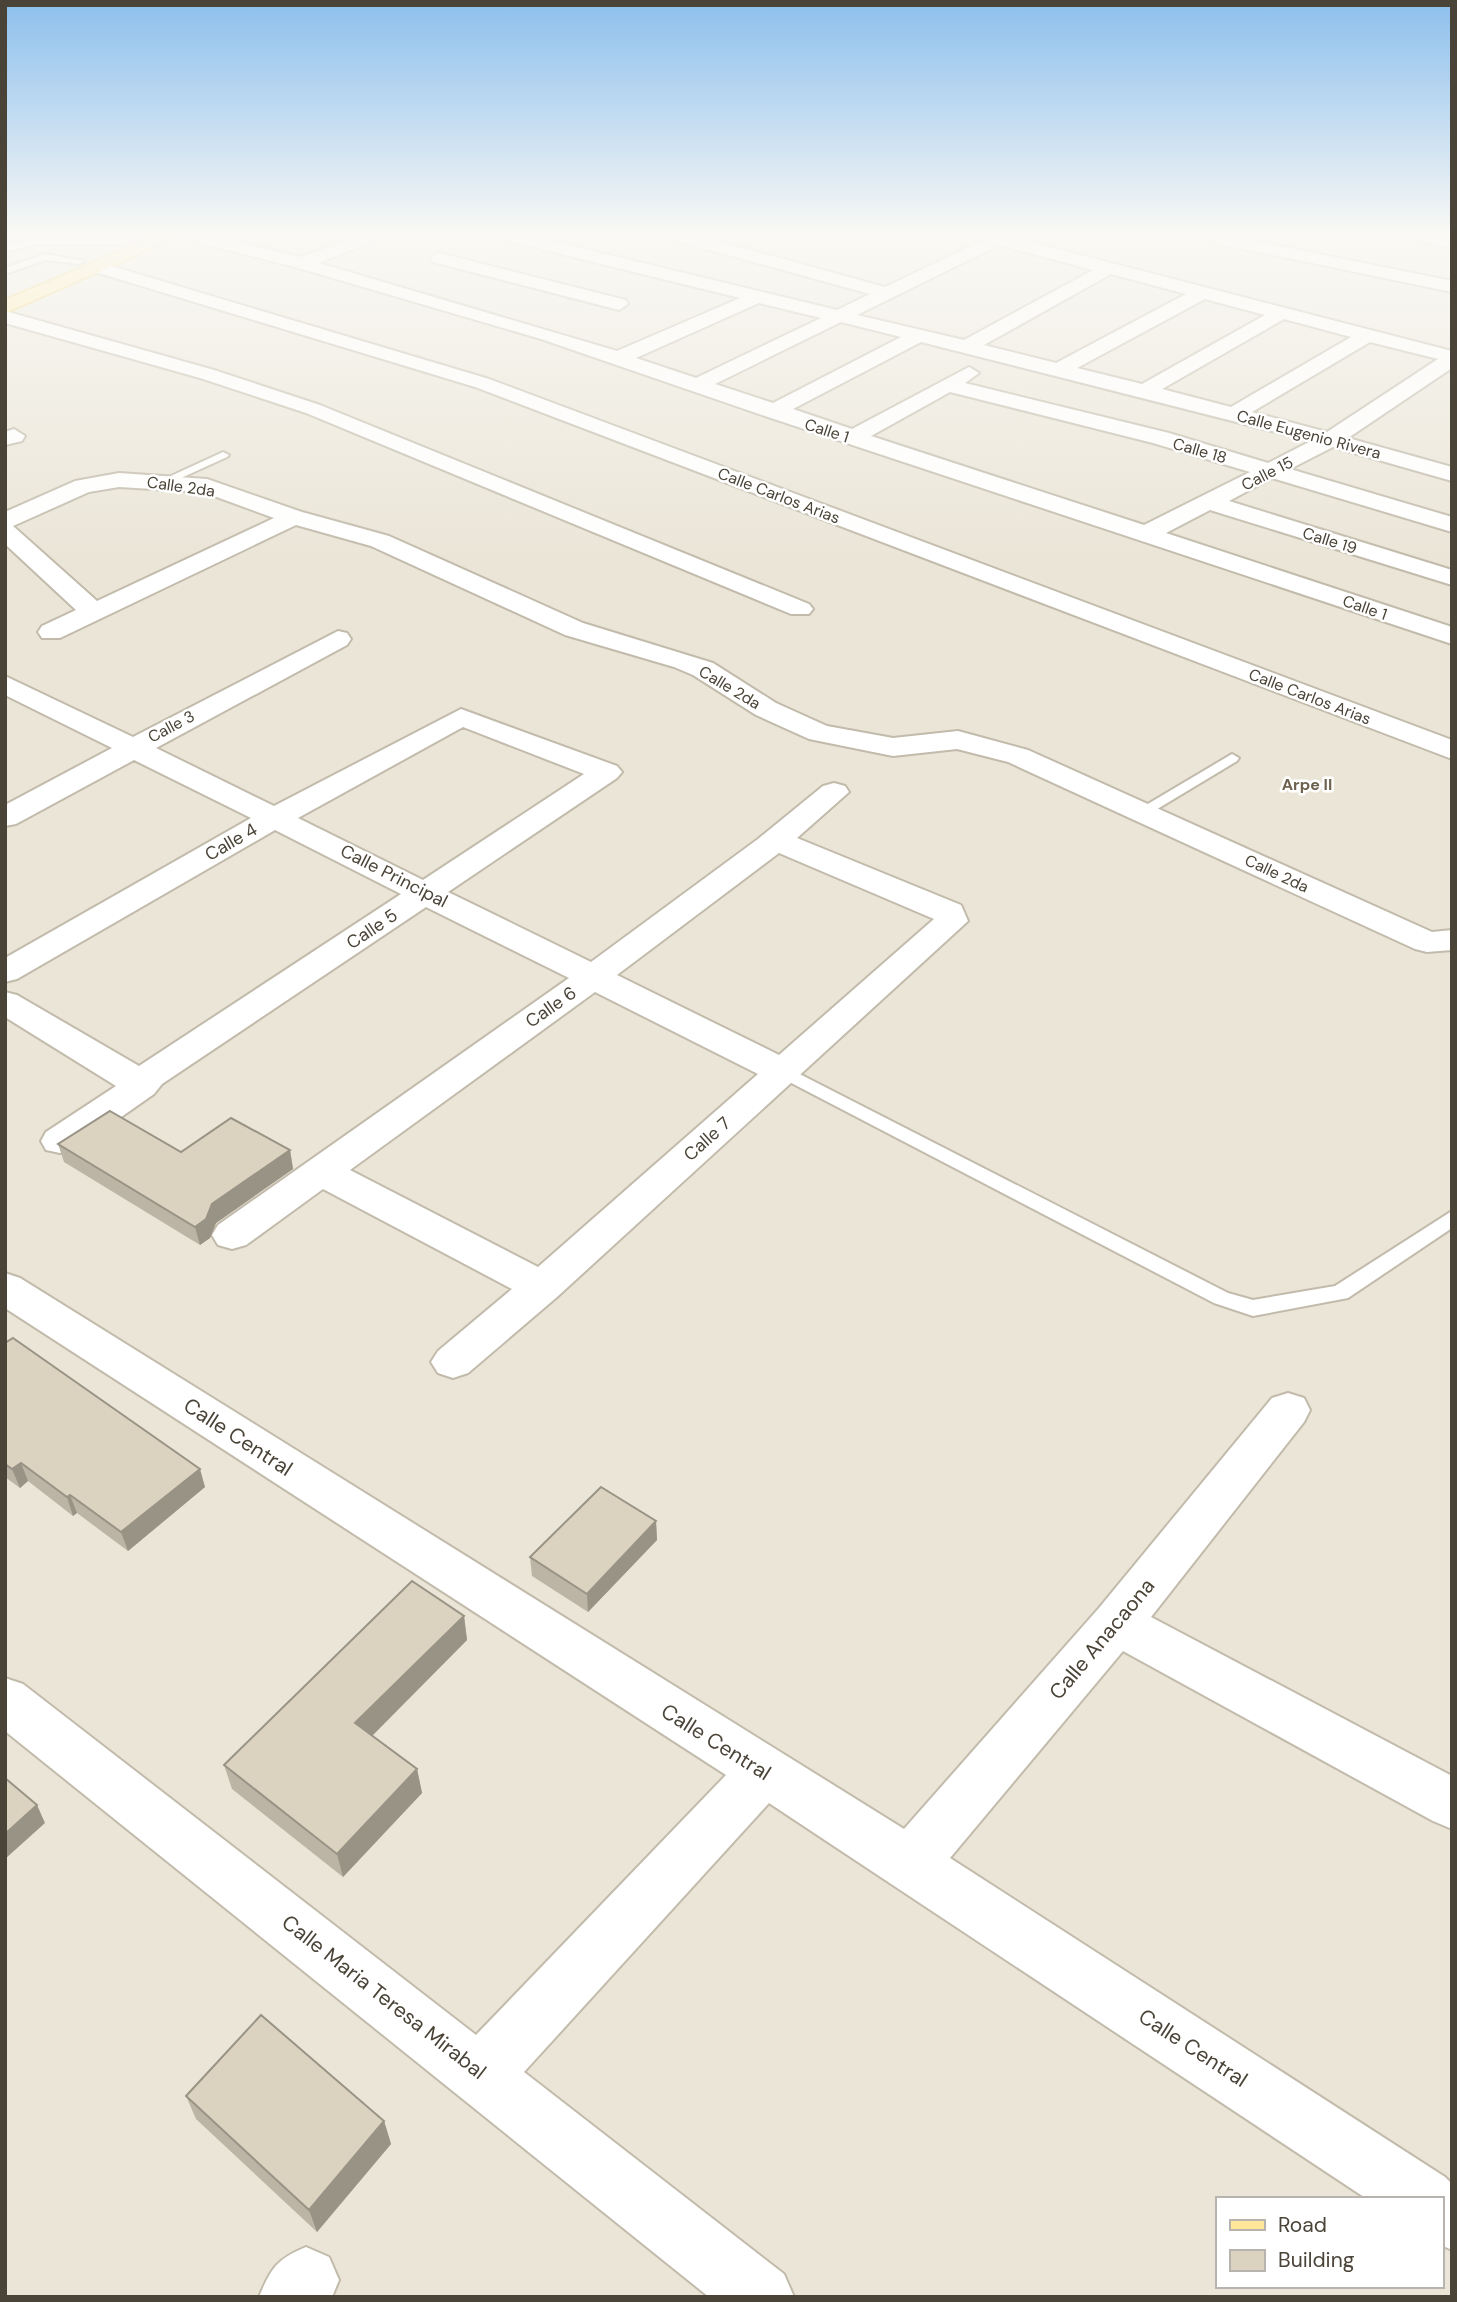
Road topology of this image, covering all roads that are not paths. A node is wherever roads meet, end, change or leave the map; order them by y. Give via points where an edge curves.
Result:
1 (102, 344) edge
2 (355, 344) edge
3 (577, 344) edge
4 (649, 344) edge
5 (781, 344) edge
6 (903, 344) edge
7 (949, 344) edge
8 (970, 344) edge
9 (1106, 344) edge
10 (1226, 344) edge
11 (1352, 344) edge
12 (1402, 344) edge
13 (964, 348) junction
14 (998, 357) junction
15 (618, 358) junction
16 (1452, 358) edge
17 (1058, 370) junction
18 (946, 385) junction
19 (695, 386) junction
20 (1146, 390) junction
21 (772, 412) junction
22 (1235, 413) junction
23 (851, 438) junction
24 (1330, 440) junction
25 (1452, 451) edge
26 (223, 456) dead end
27 (1429, 467) junction
28 (1272, 471) junction
29 (1452, 474) edge
30 (166, 481) junction
31 (1209, 502) junction
32 (294, 517) junction
33 (5, 521) edge
34 (1452, 525) edge
35 (5, 531) edge
36 (1147, 533) junction
37 (1452, 578) edge
38 (800, 609) dead end
39 (95, 611) junction
40 (51, 632) dead end
41 (1452, 636) edge
42 (338, 639) dead end
43 (10, 690) edge
44 (133, 746) junction
45 (1452, 750) edge
46 (1231, 758) dead end
47 (605, 770) joint
48 (834, 792) dead end
49 (1143, 811) junction
50 (5, 817) edge
51 (276, 817) junction
52 (775, 843) junction
53 (427, 892) junction
54 (1449, 941) edge
55 (5, 972) edge
56 (592, 978) junction
57 (5, 1002) edge
58 (782, 1071) junction
59 (140, 1077) junction
60 (60, 1142) edge
61 (320, 1171) junction
62 (1452, 1218) edge
63 (232, 1235) dead end
64 (542, 1287) junction
65 (5, 1288) edge
66 (453, 1362) dead end
67 (1288, 1410) dead end
68 (1117, 1623) junction
69 (5, 1700) edge
70 (763, 1772) junction
71 (1452, 1804) edge
72 (910, 1863) junction
73 (481, 2074) junction
74 (1420, 2197) edge
75 (761, 2297) edge

1 - 38 street via 313,409
2 - 45 street, Calle Carlos Arias via 482,383
3 - 15 street, Calle 1
4 - 15 street
5 - 19 street
6 - 21 street
7 - 13 street, Calle Eugenio Rivera
8 - 13 street
9 - 17 street
10 - 20 street
11 - 22 street
12 - 16 street
13 - 14 street, Calle Eugenio Rivera
14 - 17 street, Calle Eugenio Rivera
14 - 18 street
15 - 19 street, Calle 1
16 - 24 street, Calle 15
17 - 20 street, Calle Eugenio Rivera
18 - 23 street
18 - 28 street, Calle 18 via 1161,438
19 - 21 street, Calle 1
20 - 22 street, Calle Eugenio Rivera
21 - 23 street, Calle 1
22 - 24 street, Calle Eugenio Rivera
23 - 36 street, Calle 1
24 - 27 street, Calle Eugenio Rivera
24 - 28 street, Calle 15
25 - 27 street
26 - 30 lane
27 - 29 street, Calle Eugenio Rivera
28 - 31 street, Calle 15
28 - 34 street, Calle 18
30 - 32 street, Calle 2da via 207,486
30 - 33 street, Calle 2da via 119,480 83,486
31 - 36 street, Calle 15
31 - 37 street, Calle 19
32 - 39 street
32 - 49 street, Calle 2da via 380,541 574,629 684,661 766,709 819,733 893,747 958,740 986,745
35 - 39 street
36 - 41 street, Calle 1
39 - 40 street
42 - 44 street, Calle 3
43 - 44 street, Calle Principal
44 - 50 street, Calle 3
44 - 51 street, Calle Principal
46 - 49 lane
47 - 51 street, Calle 4 via 459,718
47 - 53 street, Calle 5 via 606,774
48 - 52 street, Calle 6
49 - 54 street, Calle 2da via 1427,942
51 - 53 street, Calle Principal
51 - 55 street, Calle 4
52 - 56 street, Calle 6
52 - 58 street, Calle 7 via 949,912 951,921
53 - 56 street, Calle Principal
53 - 59 street, Calle 5
56 - 58 street, Calle Principal
56 - 61 street, Calle 6
57 - 59 street
58 - 62 lane via 1221,1298 1253,1308 1341,1293
58 - 64 street, Calle 7
59 - 60 street, Calle 5 via 141,1086
61 - 63 street, Calle 6
61 - 64 street
64 - 66 street, Calle 7
65 - 70 street, Calle Central
67 - 68 street, Calle Anacaona
68 - 71 street
68 - 72 street, Calle Anacaona
69 - 73 street, Calle Maria Teresa Mirabal
70 - 72 street, Calle Central
70 - 73 street
72 - 74 street, Calle Central
73 - 75 street, Calle Maria Teresa Mirabal

